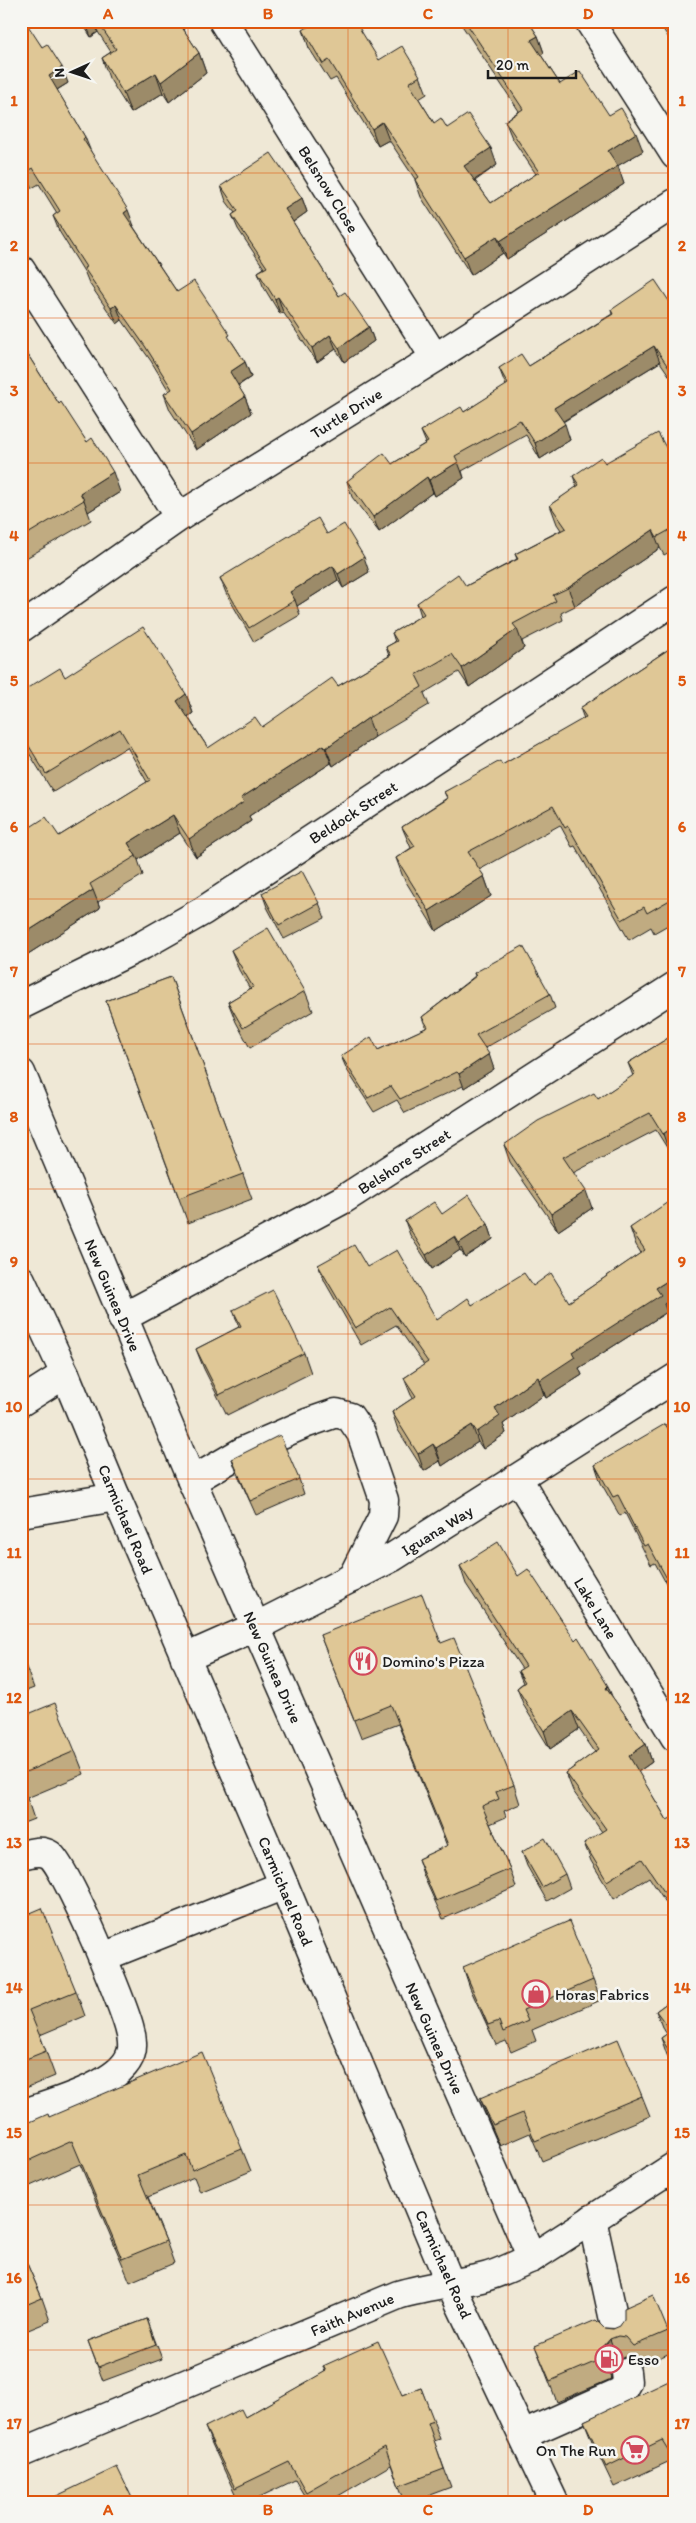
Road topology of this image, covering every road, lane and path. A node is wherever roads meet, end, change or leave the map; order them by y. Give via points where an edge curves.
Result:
1 (223, 21) edge
2 (589, 21) edge
3 (675, 155) edge
4 (675, 203) edge
5 (21, 270) edge
6 (435, 358) junction
7 (179, 517) junction
8 (675, 600) edge
9 (21, 628) edge
10 (675, 986) edge
11 (21, 1005) edge
12 (21, 1073) edge
13 (21, 1280) edge
14 (122, 1318) junction
15 (66, 1374) junction
16 (675, 1378) edge
17 (21, 1402) edge
18 (518, 1479) junction
19 (192, 1481) junction
20 (116, 1496) junction
21 (21, 1513) edge
22 (352, 1578) junction
23 (255, 1627) junction
24 (185, 1658) junction
25 (675, 1737) edge
26 (21, 1855) edge
27 (284, 1885) junction
28 (103, 1957) junction
29 (21, 2114) edge
30 (675, 2166) edge
31 (592, 2219) junction
32 (532, 2258) junction
33 (450, 2283) junction
34 (617, 2334) edge
35 (626, 2372) dead end
36 (523, 2435) junction
37 (21, 2453) edge
38 (554, 2502) edge

1 - 6 street, Belsnow Close
2 - 3 street
4 - 6 street, Turtle Drive
5 - 7 street
6 - 7 street, Turtle Drive
7 - 9 street, Turtle Drive
8 - 11 street, Beldock Street via 203,911 143,945
10 - 14 street, Belshore Street via 344,1199
12 - 14 street, New Guinea Drive
13 - 15 street, Carmichael Road
14 - 19 street, New Guinea Drive
15 - 17 street
15 - 20 street, Carmichael Road
16 - 18 street, Iguana Way
18 - 22 street, Iguana Way via 394,1557
18 - 25 street, Lake Lane
19 - 22 street via 245,1450 307,1423 336,1414 350,1417 361,1433 384,1500 383,1516
19 - 23 street, New Guinea Drive
20 - 21 street
20 - 24 street, Carmichael Road
22 - 23 street, Iguana Way
23 - 24 street, Iguana Way
23 - 32 street, New Guinea Drive
24 - 27 street, Carmichael Road
26 - 28 street via 39,1851 52,1856
27 - 28 street
27 - 33 street, Carmichael Road
28 - 29 street via 130,2031 132,2052 126,2064 98,2086
30 - 31 street, Faith Avenue
31 - 32 street, Faith Avenue
31 - 34 street
32 - 33 street, Faith Avenue via 483,2278
33 - 36 street, Carmichael Road
33 - 37 street, Faith Avenue via 398,2295
35 - 36 street via 627,2382 622,2391
36 - 38 street, Carmichael Road

